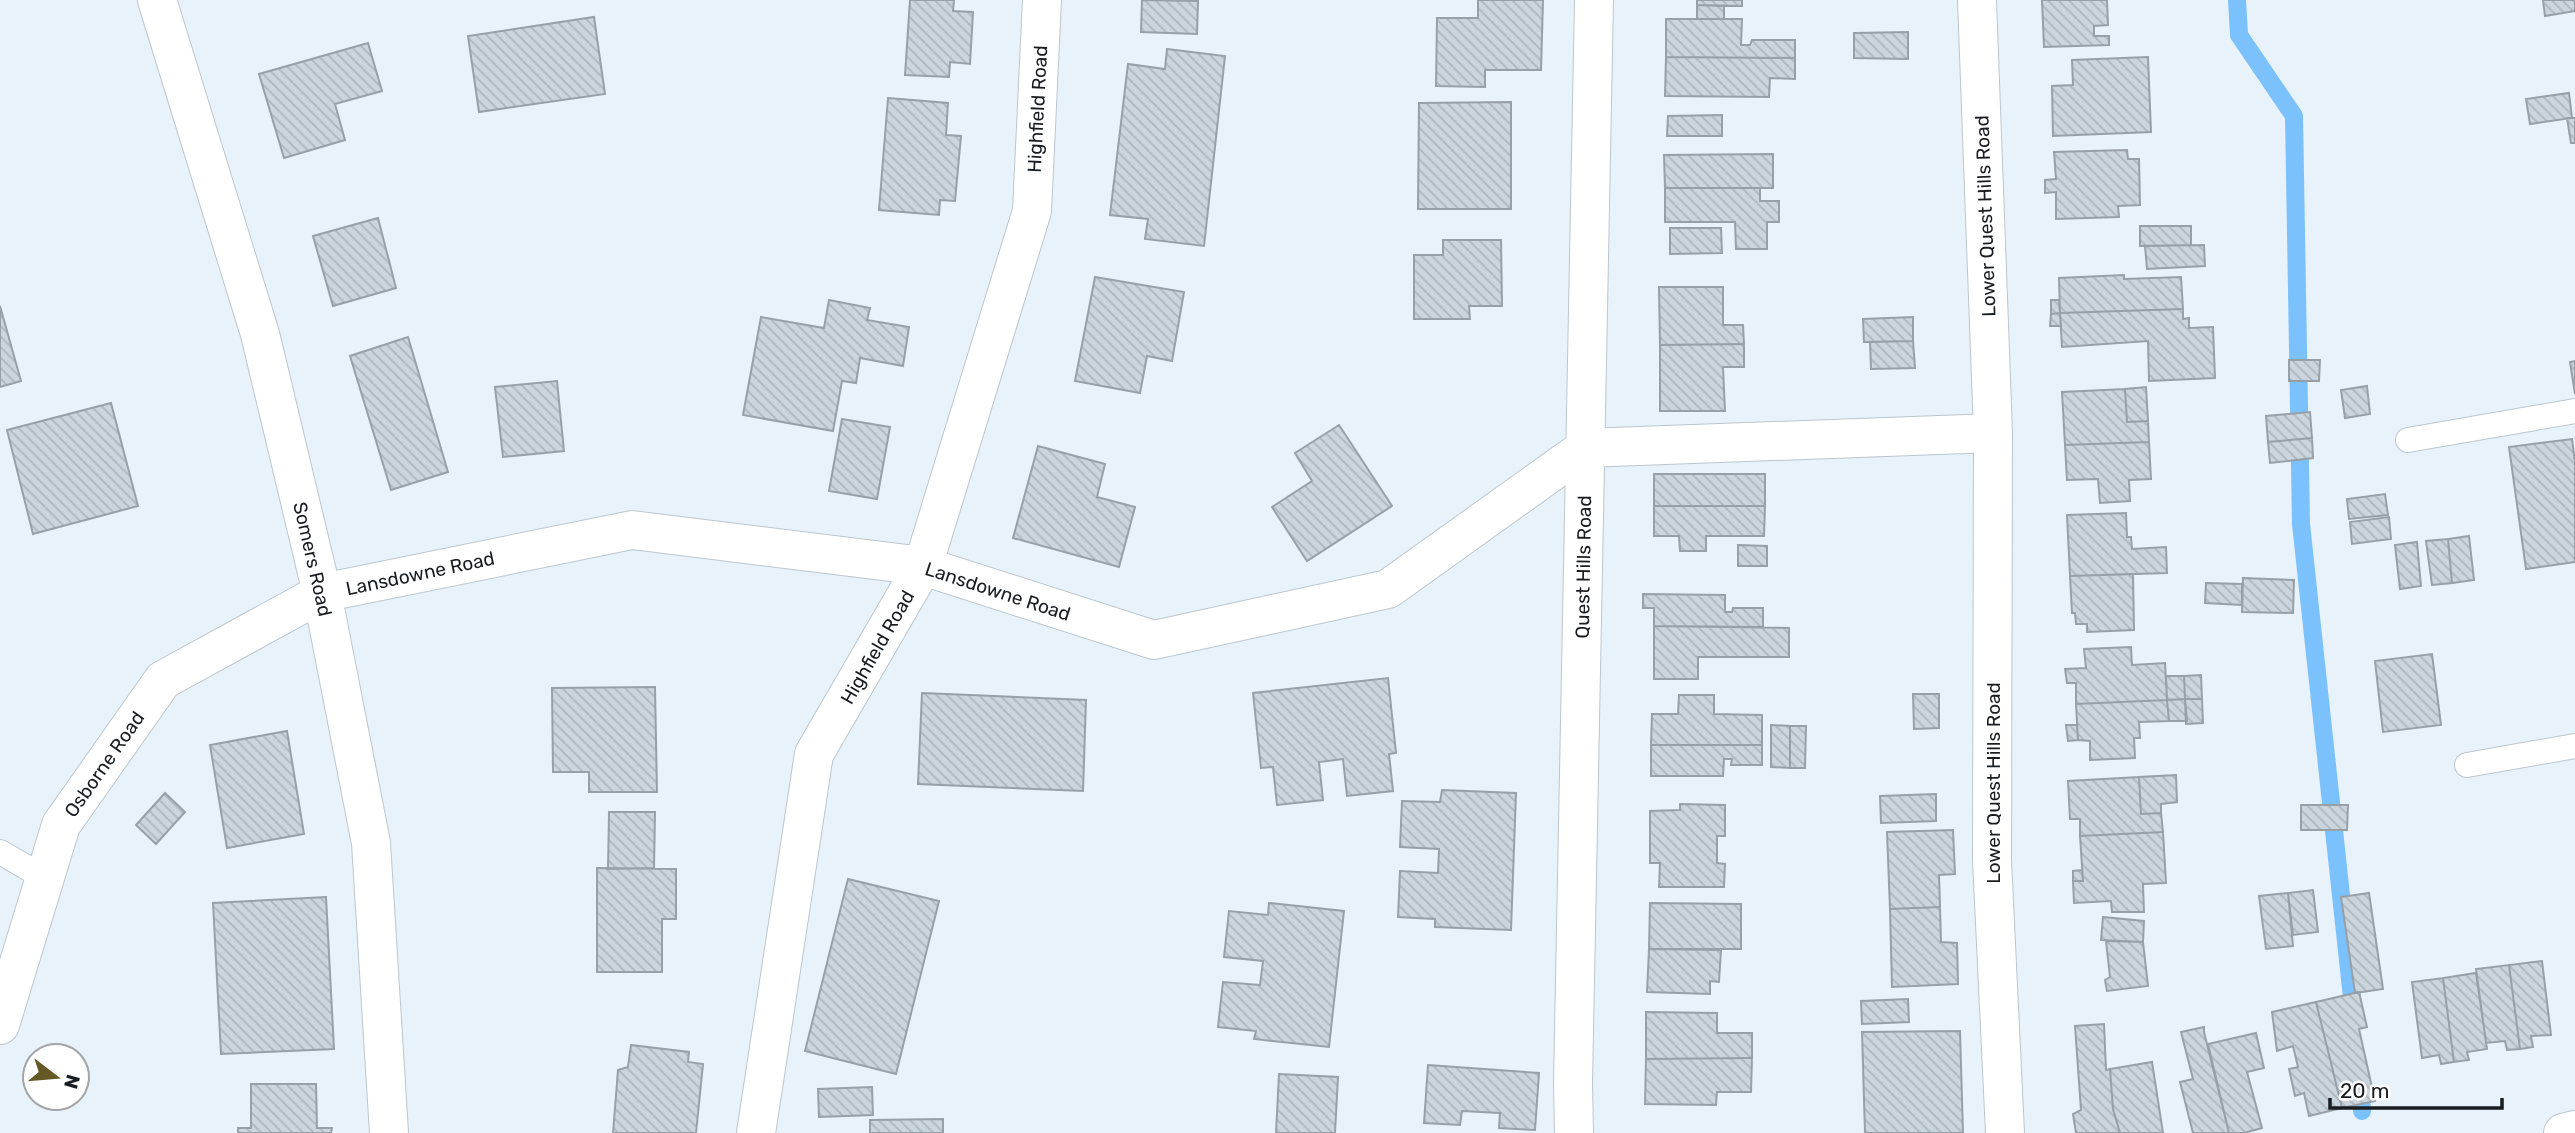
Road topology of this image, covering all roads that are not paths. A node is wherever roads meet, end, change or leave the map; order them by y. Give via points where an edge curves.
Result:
1 (157, 0) edge
2 (1042, 0) edge
3 (1594, 0) edge
4 (1977, 0) edge
5 (2575, 411) edge
6 (1993, 433) junction
7 (2408, 440) dead end
8 (1585, 448) junction
9 (923, 566) junction
10 (322, 593) junction
11 (2575, 746) edge
12 (2467, 765) dead end
13 (0, 852) edge
14 (45, 878) junction
15 (0, 1025) edge
16 (2575, 1130) edge
17 (389, 1133) edge
18 (756, 1133) edge
19 (1574, 1133) edge
20 (2005, 1133) edge
21 (2563, 1133) edge

1 - 10 street, Somers Road via 260,334
2 - 9 street, Highfield Road via 1032,211
3 - 8 street, Quest Hills Road
4 - 6 street, Lower Quest Hills Road
5 - 7 lane
6 - 8 street
6 - 20 street, Lower Quest Hills Road via 1992,860
8 - 9 street, Lansdowne Road via 1388,589 1154,640
8 - 19 street, Quest Hills Road
9 - 10 street, Lansdowne Road via 632,530
9 - 18 street, Highfield Road via 814,754
10 - 14 street, Osborne Road via 163,680 61,825
10 - 17 street, Somers Road via 370,843
11 - 12 lane
13 - 14 lane
14 - 15 street, Osborne Road
16 - 21 street

